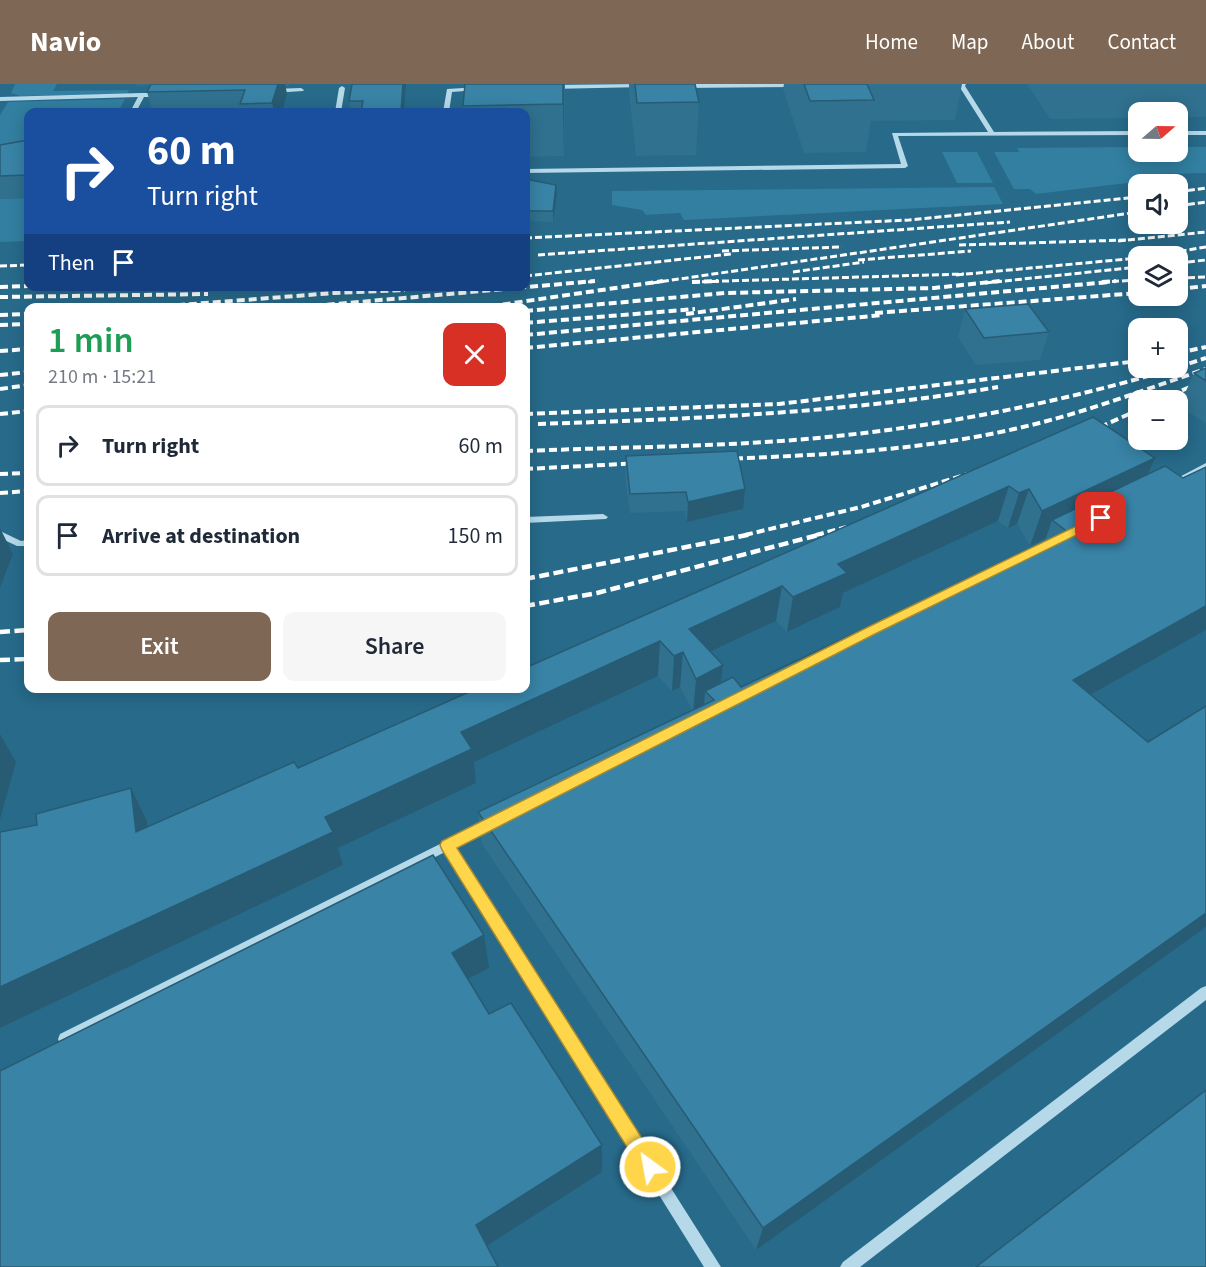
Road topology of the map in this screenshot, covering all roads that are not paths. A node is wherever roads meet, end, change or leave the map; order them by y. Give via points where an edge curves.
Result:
1 (801, 84) edge
2 (963, 84) edge
3 (479, 86) edge
4 (655, 86) edge
5 (676, 86) edge
6 (544, 87) edge
7 (342, 88) dead end
8 (489, 88) edge
9 (301, 90) dead end
10 (267, 92) edge
11 (168, 94) edge
12 (142, 95) junction
13 (0, 99) edge
14 (135, 108) edge
15 (339, 108) edge
16 (446, 108) edge
17 (1128, 133) edge
18 (1188, 133) edge
19 (1206, 133) edge
20 (992, 134) junction
21 (530, 171) edge
22 (1206, 466) edge
23 (1164, 487) edge
24 (603, 517) dead end
25 (530, 520) edge
26 (0, 534) edge
27 (24, 543) edge
28 (500, 819) edge
29 (447, 845) junction
30 (1206, 992) edge
31 (53, 1045) edge
32 (856, 1264) edge
33 (713, 1267) edge

1 - 5 lane
2 - 20 lane
3 - 8 lane
3 - 16 lane via 448,90
4 - 6 lane
7 - 15 lane
9 - 10 lane
11 - 12 lane
12 - 13 lane
12 - 14 lane
17 - 20 lane
18 - 19 lane
20 - 21 lane via 894,134 905,166
22 - 23 lane
24 - 25 lane
26 - 27 lane
28 - 29 lane
29 - 31 lane
29 - 33 lane
30 - 32 lane

